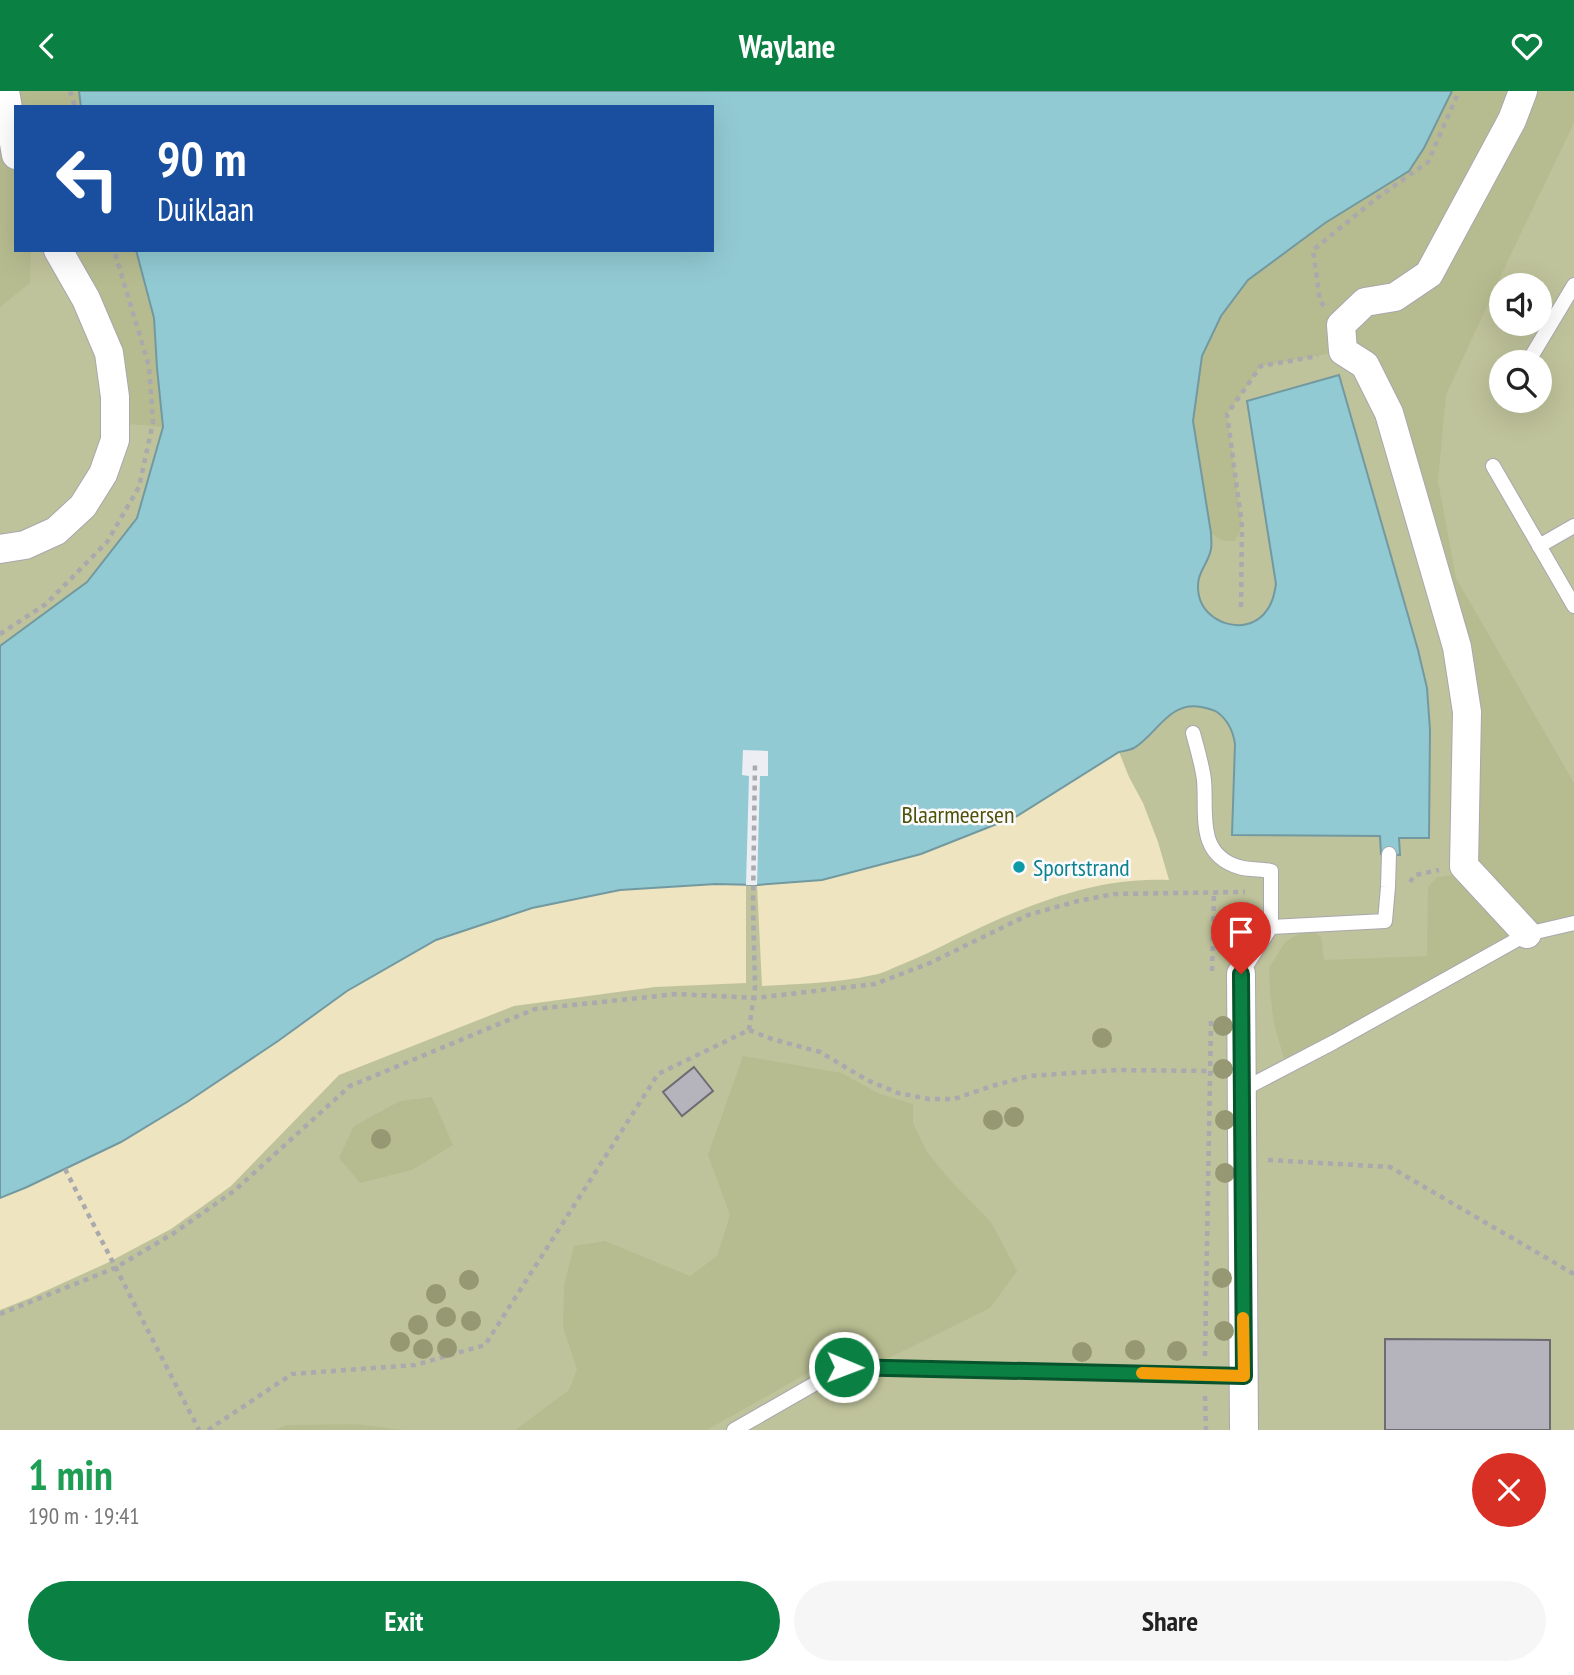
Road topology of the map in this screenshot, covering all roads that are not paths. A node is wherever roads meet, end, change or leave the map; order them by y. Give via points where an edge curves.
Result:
1 (5, 91) edge
2 (1523, 91) edge
3 (14, 143) edge
4 (59, 252) edge
5 (1574, 285) edge
6 (1535, 350) edge
7 (1493, 466) dead end
8 (1574, 526) edge
9 (1539, 546) junction
10 (0, 549) edge
11 (1574, 606) edge
12 (1193, 733) dead end
13 (1389, 854) dead end
14 (1574, 923) edge
15 (1272, 927) junction
16 (1527, 934) junction
17 (1241, 974) joint
18 (1242, 1090) junction
19 (1244, 1376) junction
20 (734, 1430) edge
21 (1244, 1430) edge

1 - 3 street
2 - 16 street via 1429,274 1395,297 1365,302 1342,338 1365,365 1389,413 1457,647 1467,712 1464,866
4 - 10 street via 109,353 115,440 103,474 83,506 56,531 26,545
5 - 6 lane
7 - 9 lane
8 - 9 lane
9 - 11 lane
12 - 15 lane via 1204,778 1210,847 1239,867 1271,871
13 - 15 lane via 1385,921
14 - 16 lane
15 - 17 lane
16 - 18 lane
17 - 18 street
18 - 19 street
19 - 20 lane via 844,1367
19 - 21 street

